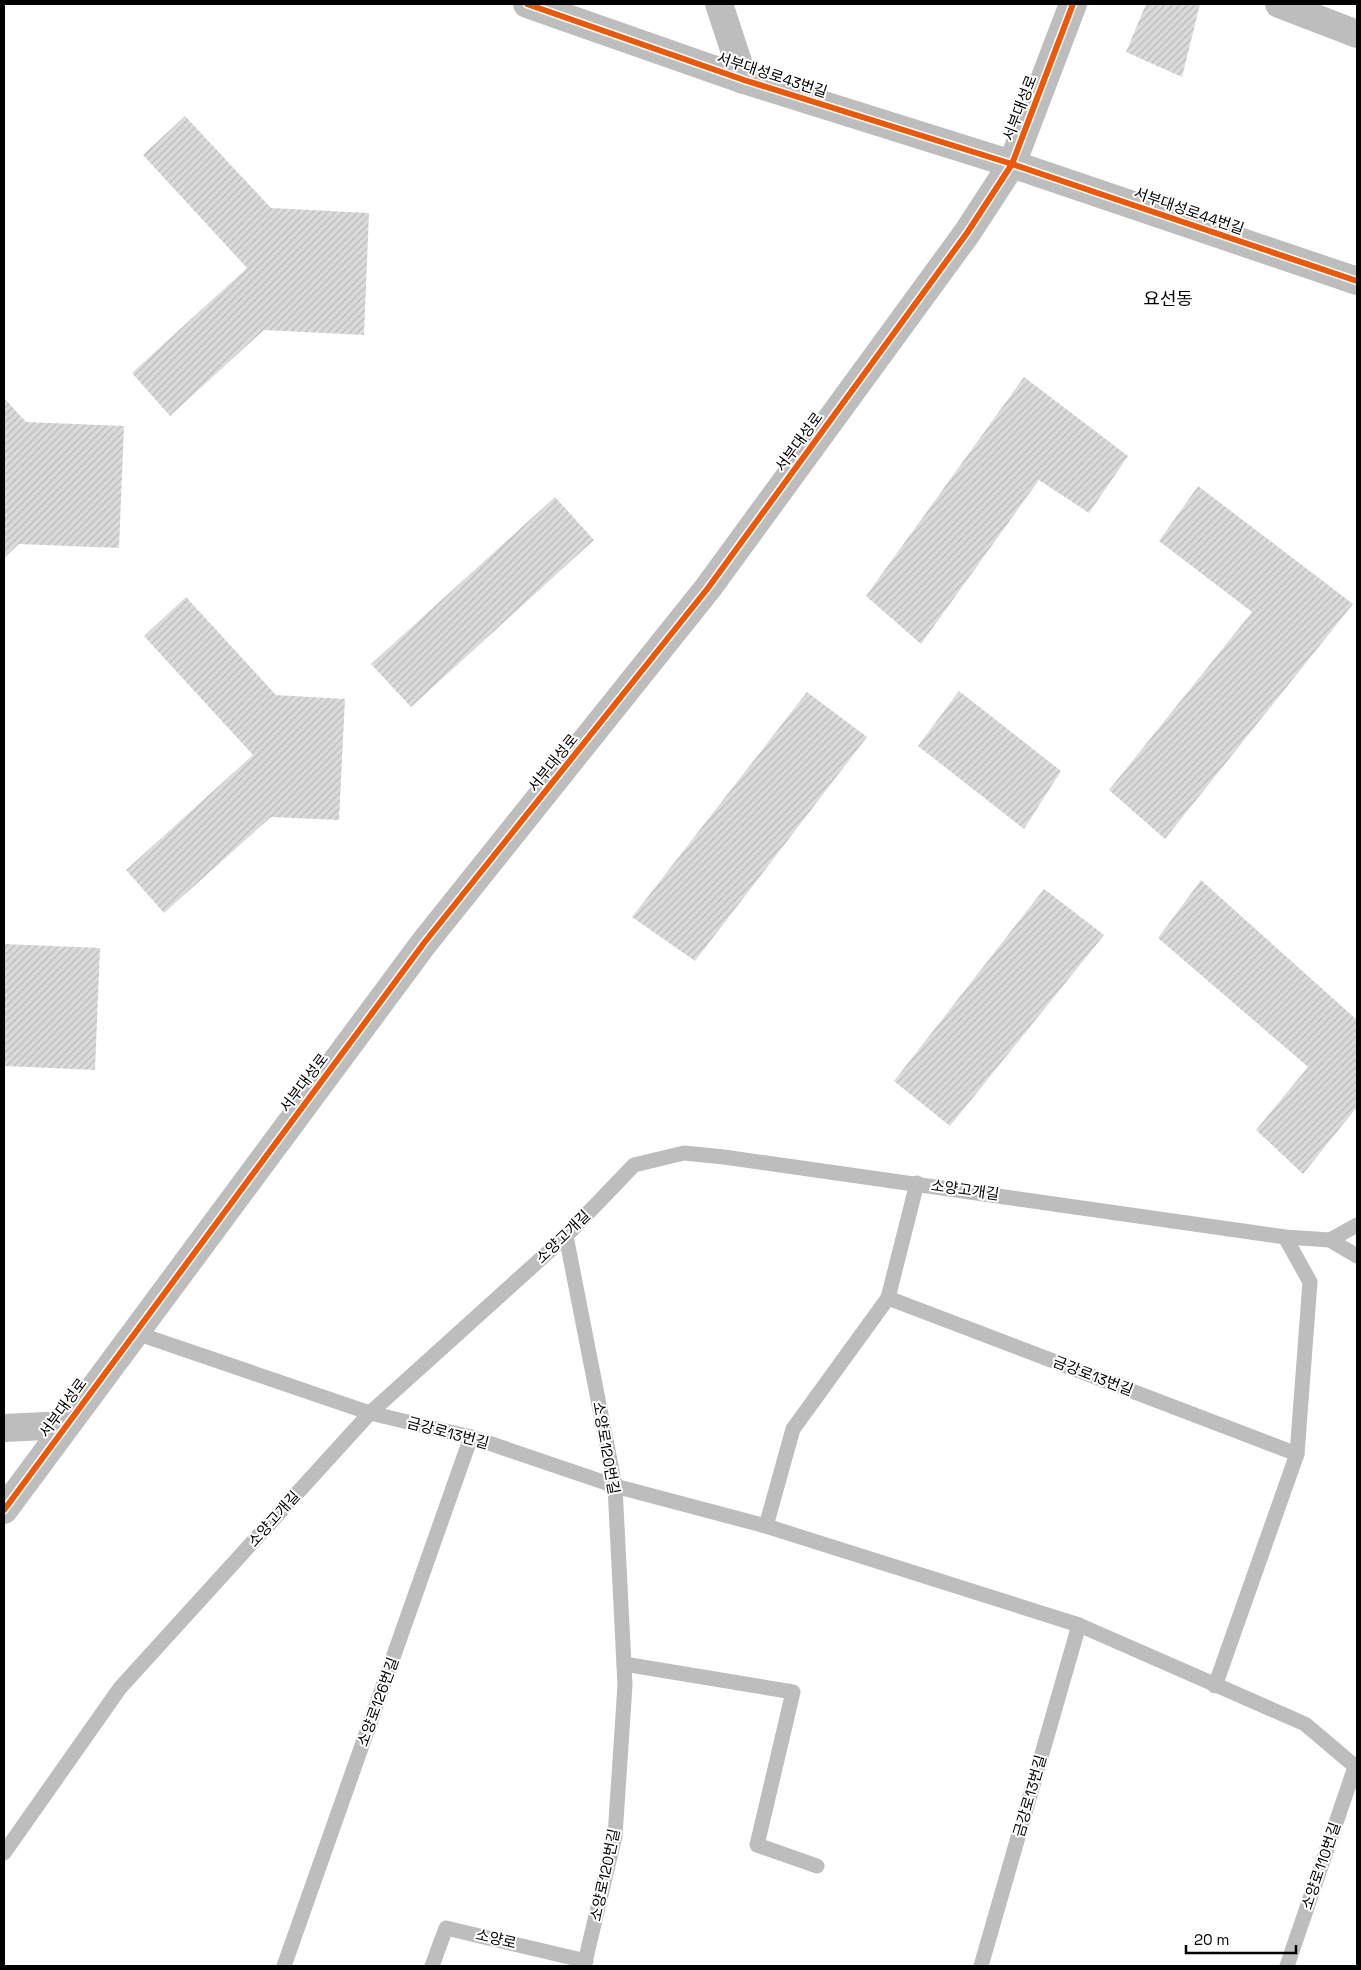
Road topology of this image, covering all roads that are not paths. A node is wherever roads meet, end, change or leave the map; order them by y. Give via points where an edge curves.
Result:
1 (527, 4) edge
2 (719, 4) edge
3 (1073, 4) edge
4 (1279, 4) edge
5 (1357, 34) edge
6 (744, 80) junction
7 (1012, 164) junction
8 (1357, 281) edge
9 (917, 1183) junction
10 (1357, 1225) edge
11 (566, 1236) junction
12 (1284, 1237) junction
13 (1330, 1240) junction
14 (1357, 1256) edge
15 (888, 1298) junction
16 (133, 1332) junction
17 (370, 1413) junction
18 (66, 1425) junction
19 (4, 1428) edge
20 (471, 1437) junction
21 (1297, 1454) junction
22 (614, 1486) junction
23 (4, 1510) edge
24 (766, 1526) junction
25 (1079, 1625) junction
26 (624, 1664) junction
27 (1215, 1686) junction
28 (1356, 1768) edge
29 (4, 1853) edge
30 (817, 1866) dead end
31 (585, 1963) edge
32 (284, 1966) edge
33 (432, 1966) edge
34 (981, 1966) edge
35 (1286, 1966) edge

1 - 6 street, 서부대성로43번길
2 - 6 street
3 - 7 street, 서부대성로
4 - 5 street
6 - 7 street, 서부대성로43번길
7 - 8 street, 서부대성로44번길
7 - 16 street, 서부대성로 via 967,233 708,588 424,943
9 - 11 lane, 소양고개길 via 684,1153 634,1166
9 - 12 lane, 소양고개길
9 - 15 lane
10 - 13 lane
11 - 17 lane, 소양고개길
11 - 22 lane, 소양로120번길
12 - 13 lane, 소양고개길
12 - 21 lane via 1310,1282
13 - 14 lane
15 - 21 lane, 금강로13번길
15 - 24 lane via 793,1428
16 - 17 lane, 금강로13번길
16 - 18 street, 서부대성로
17 - 20 lane, 금강로13번길
17 - 29 lane, 소양고개길 via 120,1688
18 - 19 street, 서부대성로
18 - 23 street, 서부대성로
20 - 22 lane, 금강로13번길
20 - 32 lane, 소양로126번길
21 - 27 lane
22 - 24 lane, 금강로13번길
22 - 26 lane, 소양로120번길
24 - 25 lane, 금강로13번길
25 - 27 lane, 금강로13번길
25 - 34 lane, 금강로13번길
26 - 30 lane via 793,1692 757,1845
26 - 31 lane, 소양로120번길 via 615,1836
27 - 28 lane, 금강로13번길 via 1305,1724
28 - 35 lane, 소양로110번길
31 - 33 lane, 소양로 via 446,1928

